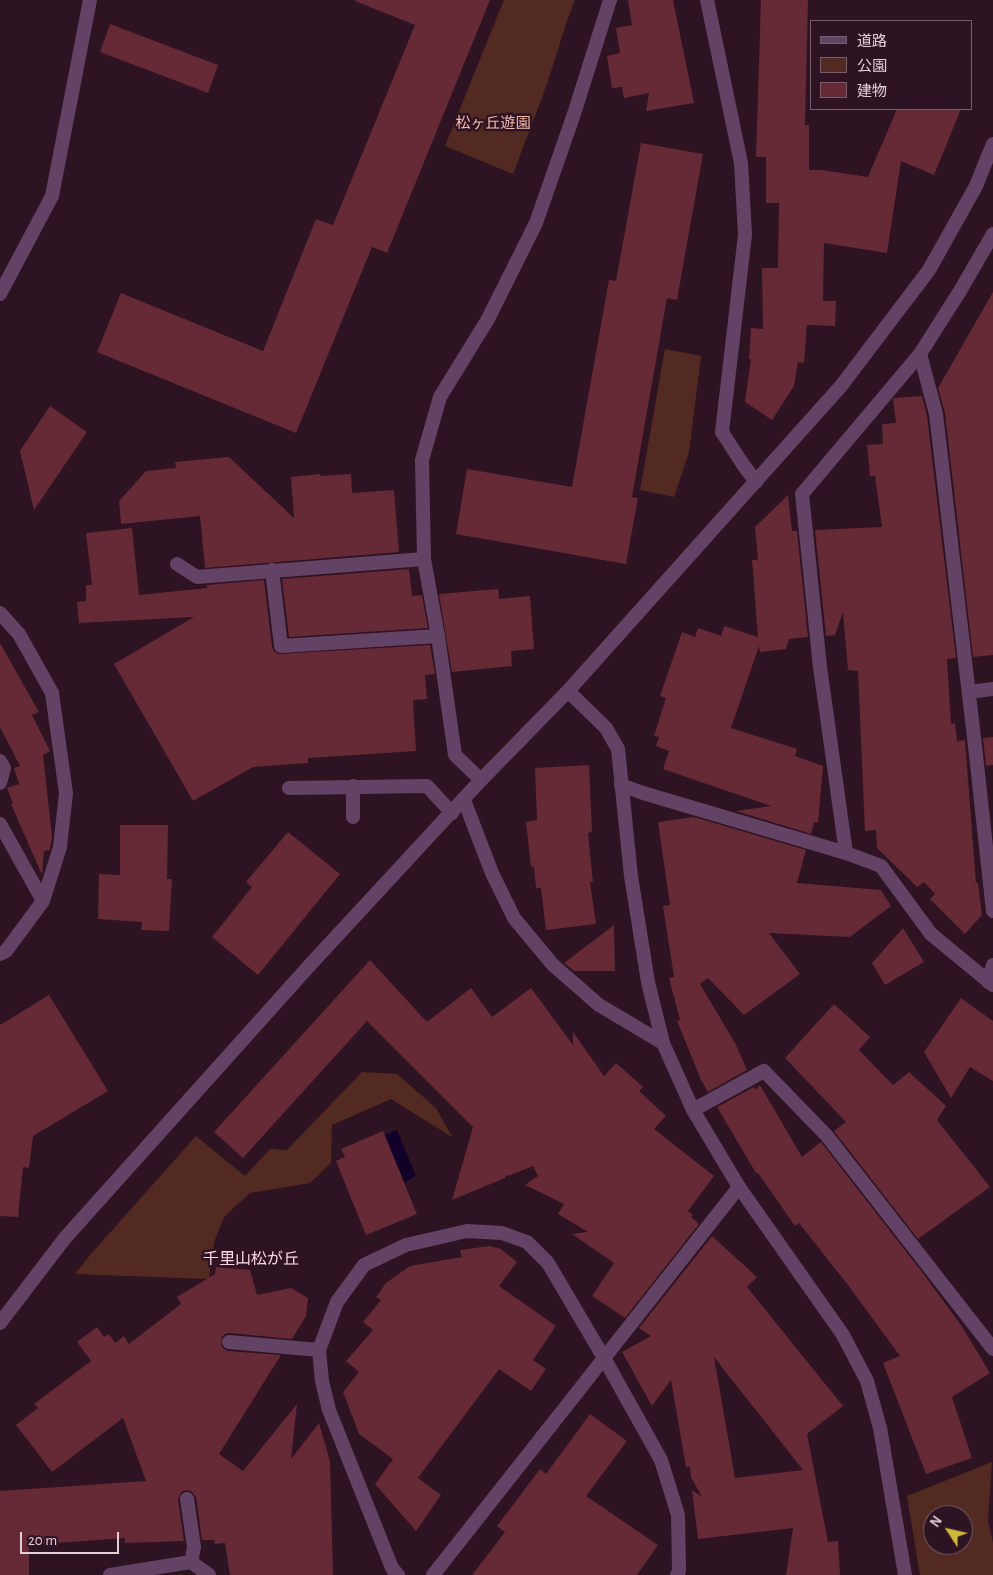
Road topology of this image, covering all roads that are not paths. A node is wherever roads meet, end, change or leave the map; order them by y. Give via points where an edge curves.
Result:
1 (90, 0) edge
2 (610, 0) edge
3 (707, 0) edge
4 (993, 144) edge
5 (993, 234) edge
6 (0, 294) edge
7 (920, 354) junction
8 (756, 482) junction
9 (424, 559) junction
10 (177, 564) dead end
11 (272, 570) junction
12 (0, 612) edge
13 (438, 636) junction
14 (993, 689) edge
15 (568, 691) junction
16 (969, 692) junction
17 (0, 761) edge
18 (482, 780) junction
19 (0, 783) edge
20 (621, 785) junction
21 (354, 786) junction
22 (288, 788) dead end
23 (464, 800) junction
24 (452, 813) junction
25 (353, 817) dead end
26 (0, 824) edge
27 (846, 853) junction
28 (43, 901) junction
29 (993, 911) edge
30 (0, 954) edge
31 (993, 965) edge
32 (991, 984) edge
33 (663, 1043) junction
34 (693, 1110) junction
35 (739, 1186) junction
36 (4, 1308) edge
37 (0, 1322) edge
38 (229, 1342) dead end
39 (993, 1349) edge
40 (320, 1350) junction
41 (604, 1358) junction
42 (187, 1499) dead end
43 (191, 1562) junction
44 (110, 1575) edge
45 (209, 1575) edge
46 (398, 1575) edge
47 (433, 1575) edge
48 (677, 1575) edge
49 (905, 1575) edge

1 - 6 street via 52,196
2 - 9 street via 536,223 488,319 440,397 422,460
3 - 8 street via 740,163 745,235 722,432
4 - 8 street via 976,186 929,270 841,386
5 - 7 street
7 - 16 street via 936,414
7 - 27 street via 802,494 820,667
8 - 15 street
9 - 11 street
9 - 13 street
10 - 11 street via 197,577
11 - 13 street via 281,646
12 - 28 street via 19,634 52,694 66,793 60,847
13 - 18 street via 455,755
14 - 16 street
15 - 18 street
15 - 20 street via 606,728 618,750
16 - 29 street
17 - 19 street via 4,768
18 - 23 street
20 - 27 street
20 - 33 street via 631,876
21 - 22 street
21 - 24 street via 427,786
21 - 25 street
23 - 24 street
23 - 33 street via 492,873 514,918 553,965 599,1005
24 - 36 street via 302,974
26 - 28 street
27 - 32 street via 881,866 931,934
28 - 30 street via 6,951
31 - 32 street
33 - 34 street
34 - 35 street
34 - 39 street via 764,1071 826,1136
35 - 41 street
35 - 49 street via 843,1335 867,1381 880,1428
36 - 37 street
38 - 40 street
40 - 41 street via 336,1302 364,1265 406,1245 467,1231 502,1233 527,1242 548,1263
40 - 46 street via 322,1381 329,1410 392,1568
41 - 47 street
41 - 48 street via 661,1460 678,1515
42 - 43 street via 194,1547
43 - 44 street
43 - 45 street

